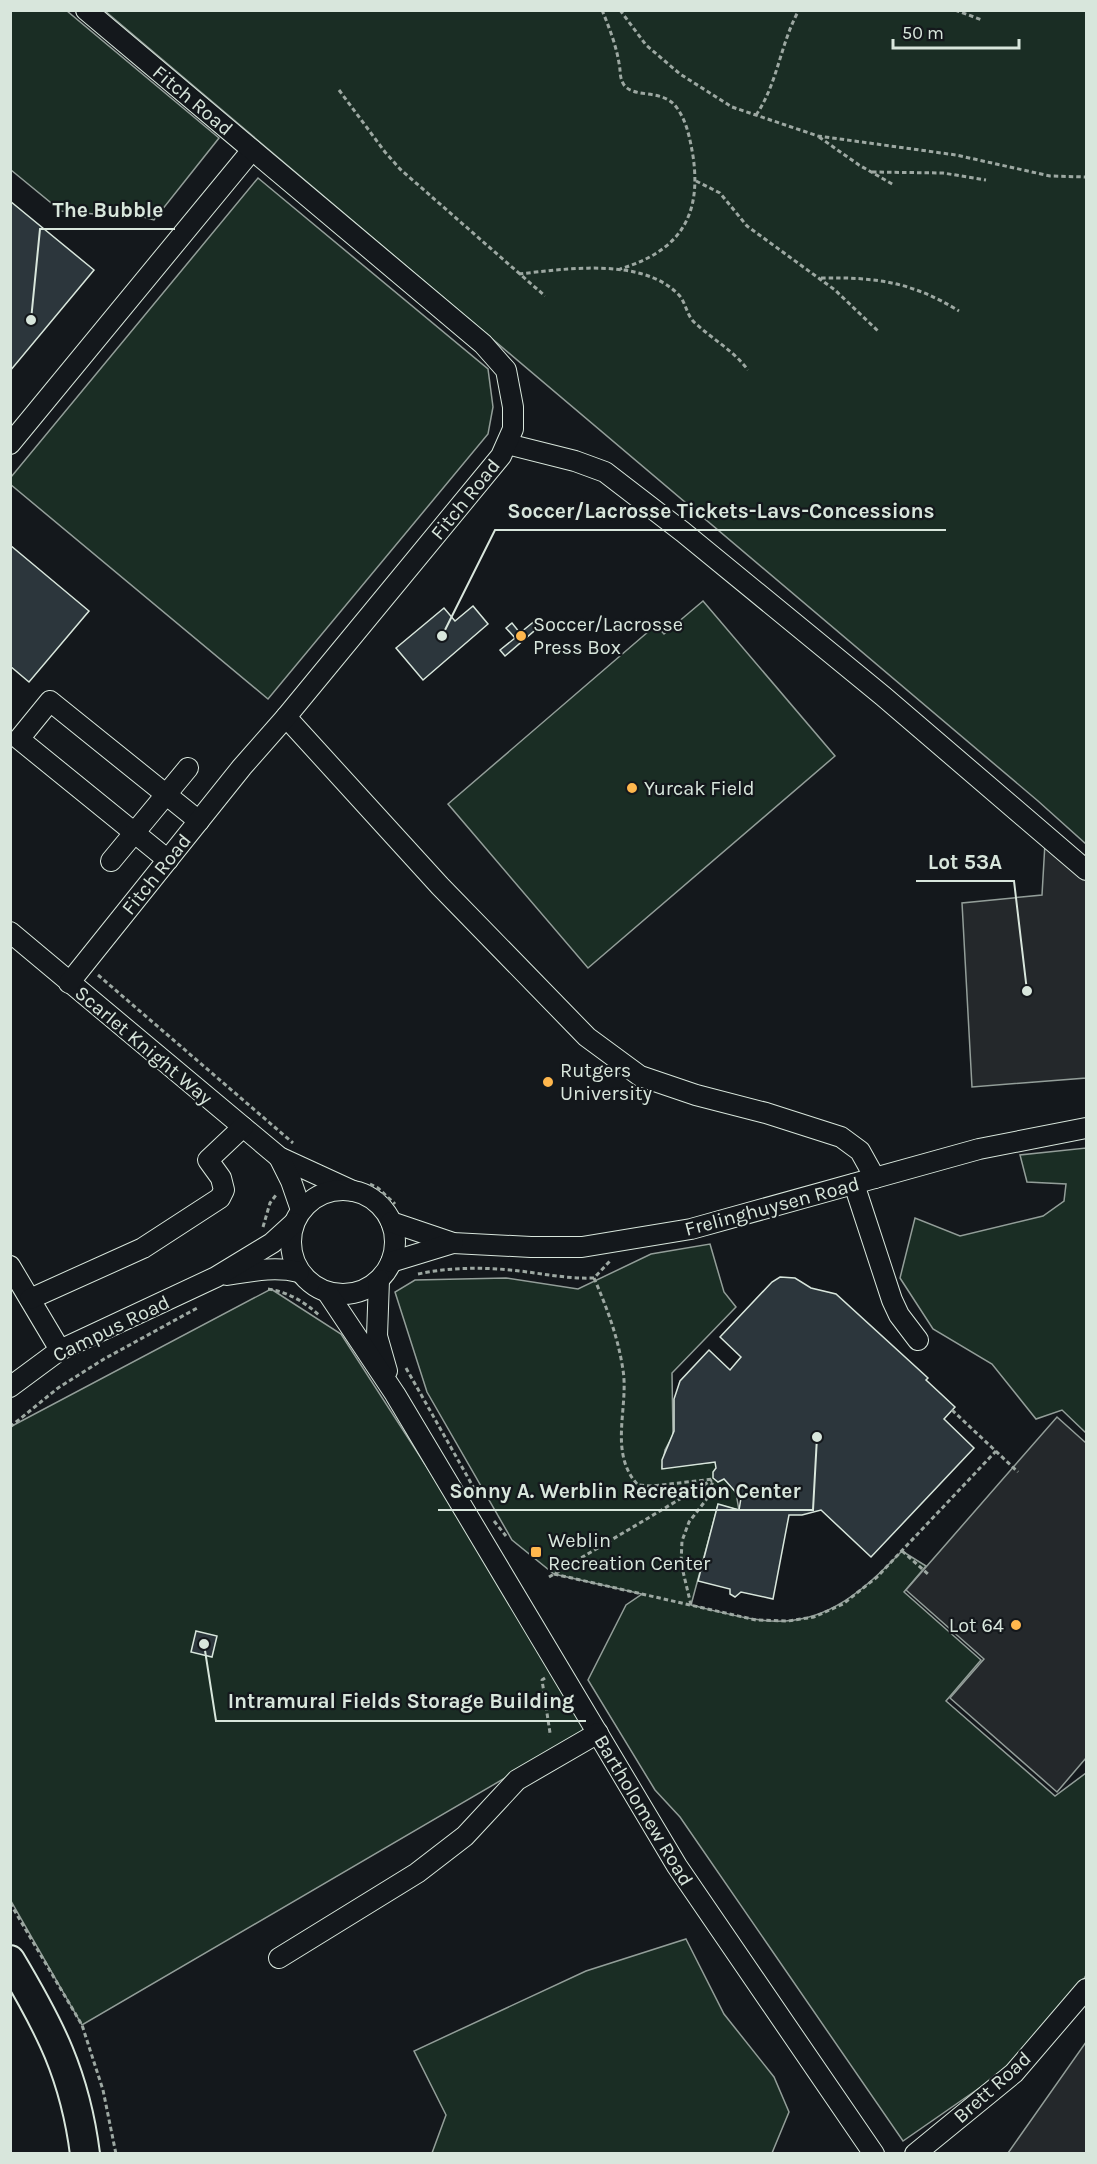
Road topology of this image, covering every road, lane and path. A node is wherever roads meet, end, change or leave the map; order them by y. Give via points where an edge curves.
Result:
1 (86, 10) edge
2 (602, 10) edge
3 (620, 10) edge
4 (799, 10) edge
5 (955, 10) edge
6 (982, 20) dead end
7 (339, 90) dead end
8 (756, 115) junction
9 (818, 136) junction
10 (252, 150) junction
11 (872, 172) junction
12 (1086, 177) edge
13 (986, 180) dead end
14 (696, 181) junction
15 (894, 185) dead end
16 (620, 269) junction
17 (519, 274) junction
18 (819, 278) junction
19 (545, 296) dead end
20 (959, 311) dead end
21 (878, 331) dead end
22 (748, 370) dead end
23 (10, 444) edge
24 (507, 444) junction
25 (286, 717) junction
26 (188, 768) dead end
27 (166, 795) junction
28 (199, 821) junction
29 (135, 833) junction
30 (168, 860) junction
31 (111, 861) dead end
32 (1086, 870) edge
33 (10, 932) edge
34 (84, 963) junction
35 (69, 982) junction
36 (243, 1127) junction
37 (1086, 1128) edge
38 (299, 1147) dead end
39 (279, 1157) junction
40 (875, 1178) junction
41 (854, 1184) junction
42 (360, 1187) junction
43 (281, 1188) dead end
44 (395, 1214) junction
45 (297, 1217) junction
46 (262, 1234) dead end
47 (453, 1243) junction
48 (616, 1255) dead end
49 (391, 1262) junction
50 (10, 1266) edge
51 (300, 1272) junction
52 (410, 1276) dead end
53 (216, 1277) junction
54 (594, 1278) junction
55 (379, 1280) junction
56 (260, 1289) dead end
57 (327, 1292) junction
58 (30, 1299) junction
59 (201, 1306) dead end
60 (324, 1320) dead end
61 (918, 1340) dead end
62 (60, 1350) junction
63 (406, 1368) dead end
64 (10, 1388) edge
65 (395, 1394) junction
66 (952, 1410) dead end
67 (10, 1427) edge
68 (996, 1451) junction
69 (1018, 1472) dead end
70 (714, 1479) junction
71 (481, 1500) dead end
72 (492, 1520) dead end
73 (506, 1536) dead end
74 (902, 1551) junction
75 (554, 1574) junction
76 (928, 1575) dead end
77 (549, 1577) dead end
78 (691, 1605) junction
79 (547, 1677) dead end
80 (598, 1733) junction
81 (548, 1735) dead end
82 (279, 1958) dead end
83 (10, 1960) edge
84 (1086, 1989) edge
85 (63, 2059) junction
86 (67, 2154) edge
87 (85, 2154) edge
88 (874, 2154) edge
89 (915, 2154) edge

1 - 10 street, Fitch Road
2 - 14 path via 626,88 663,96 676,107 689,132
3 - 8 path via 646,45 680,74 732,107
4 - 8 path via 772,85
5 - 6 path
7 - 17 path via 400,169
8 - 9 path
9 - 11 path
9 - 12 path via 956,154 1050,176
10 - 23 street
10 - 24 street, Fitch Road via 483,344 506,370 513,407 513,429
11 - 13 path via 943,173
11 - 15 path
14 - 16 path via 691,212 682,230 651,258
14 - 18 path via 720,193 747,226
16 - 17 path via 577,268
16 - 22 path via 646,276 672,290 686,305 692,320 738,357
17 - 19 path
18 - 20 path via 877,279 934,296
18 - 21 path
24 - 25 street, Fitch Road
24 - 32 street via 605,472 883,696
25 - 28 street, Fitch Road
25 - 40 street via 440,886 587,1037 640,1076 841,1137 860,1150
26 - 27 street
27 - 28 street
27 - 29 street
27 - 29 street via 50,701 19,739
28 - 30 street, Fitch Road
29 - 30 street
29 - 31 street
30 - 34 street, Fitch Road
33 - 35 street, Scarlet Knight Way
34 - 35 street, Fitch Road
34 - 38 path
35 - 36 street, Scarlet Knight Way
36 - 39 street, Scarlet Knight Way
36 - 58 street via 208,1160 221,1178 224,1190 220,1198 143,1248
37 - 40 street, Frelinghuysen Road via 979,1149
39 - 42 street
39 - 45 street via 291,1181
40 - 41 street, Frelinghuysen Road
41 - 47 street, Frelinghuysen Road via 691,1229 582,1247
41 - 61 street via 892,1300
42 - 44 street
42 - 44 path via 378,1188
42 - 45 street via 324,1193 311,1200
43 - 46 path via 270,1203
44 - 47 street, Frelinghuysen Road
44 - 49 street
45 - 51 street via 290,1238 291,1253
45 - 53 street, Campus Road via 272,1243
47 - 49 street, Frelinghuysen Road
48 - 54 path
49 - 55 street
50 - 58 street
51 - 53 street, Campus Road via 262,1269
51 - 57 street
52 - 54 path via 468,1268
53 - 62 street, Campus Road
54 - 70 path via 617,1335 624,1373 623,1461 630,1476 638,1485 652,1486
55 - 57 street via 352,1294
55 - 65 street, Bartholomew Road via 377,1336
56 - 60 path via 290,1295
57 - 65 street, Bartholomew Road
58 - 62 street
59 - 67 path via 58,1388
62 - 64 street, Campus Road
63 - 71 path
65 - 80 street, Bartholomew Road
66 - 68 path
68 - 69 path
68 - 74 path
70 - 75 path
70 - 78 path via 682,1541 681,1563
72 - 73 path
74 - 76 path
74 - 78 path via 843,1604 814,1617 756,1620
75 - 77 path
75 - 78 path
79 - 81 path via 542,1680
80 - 82 street via 517,1780 465,1836 417,1873
80 - 88 street, Bartholomew Road via 700,1903
83 - 85 highway
84 - 89 street, Brett Road via 1014,2073
85 - 86 highway via 61,2087
85 - 87 highway via 77,2106

